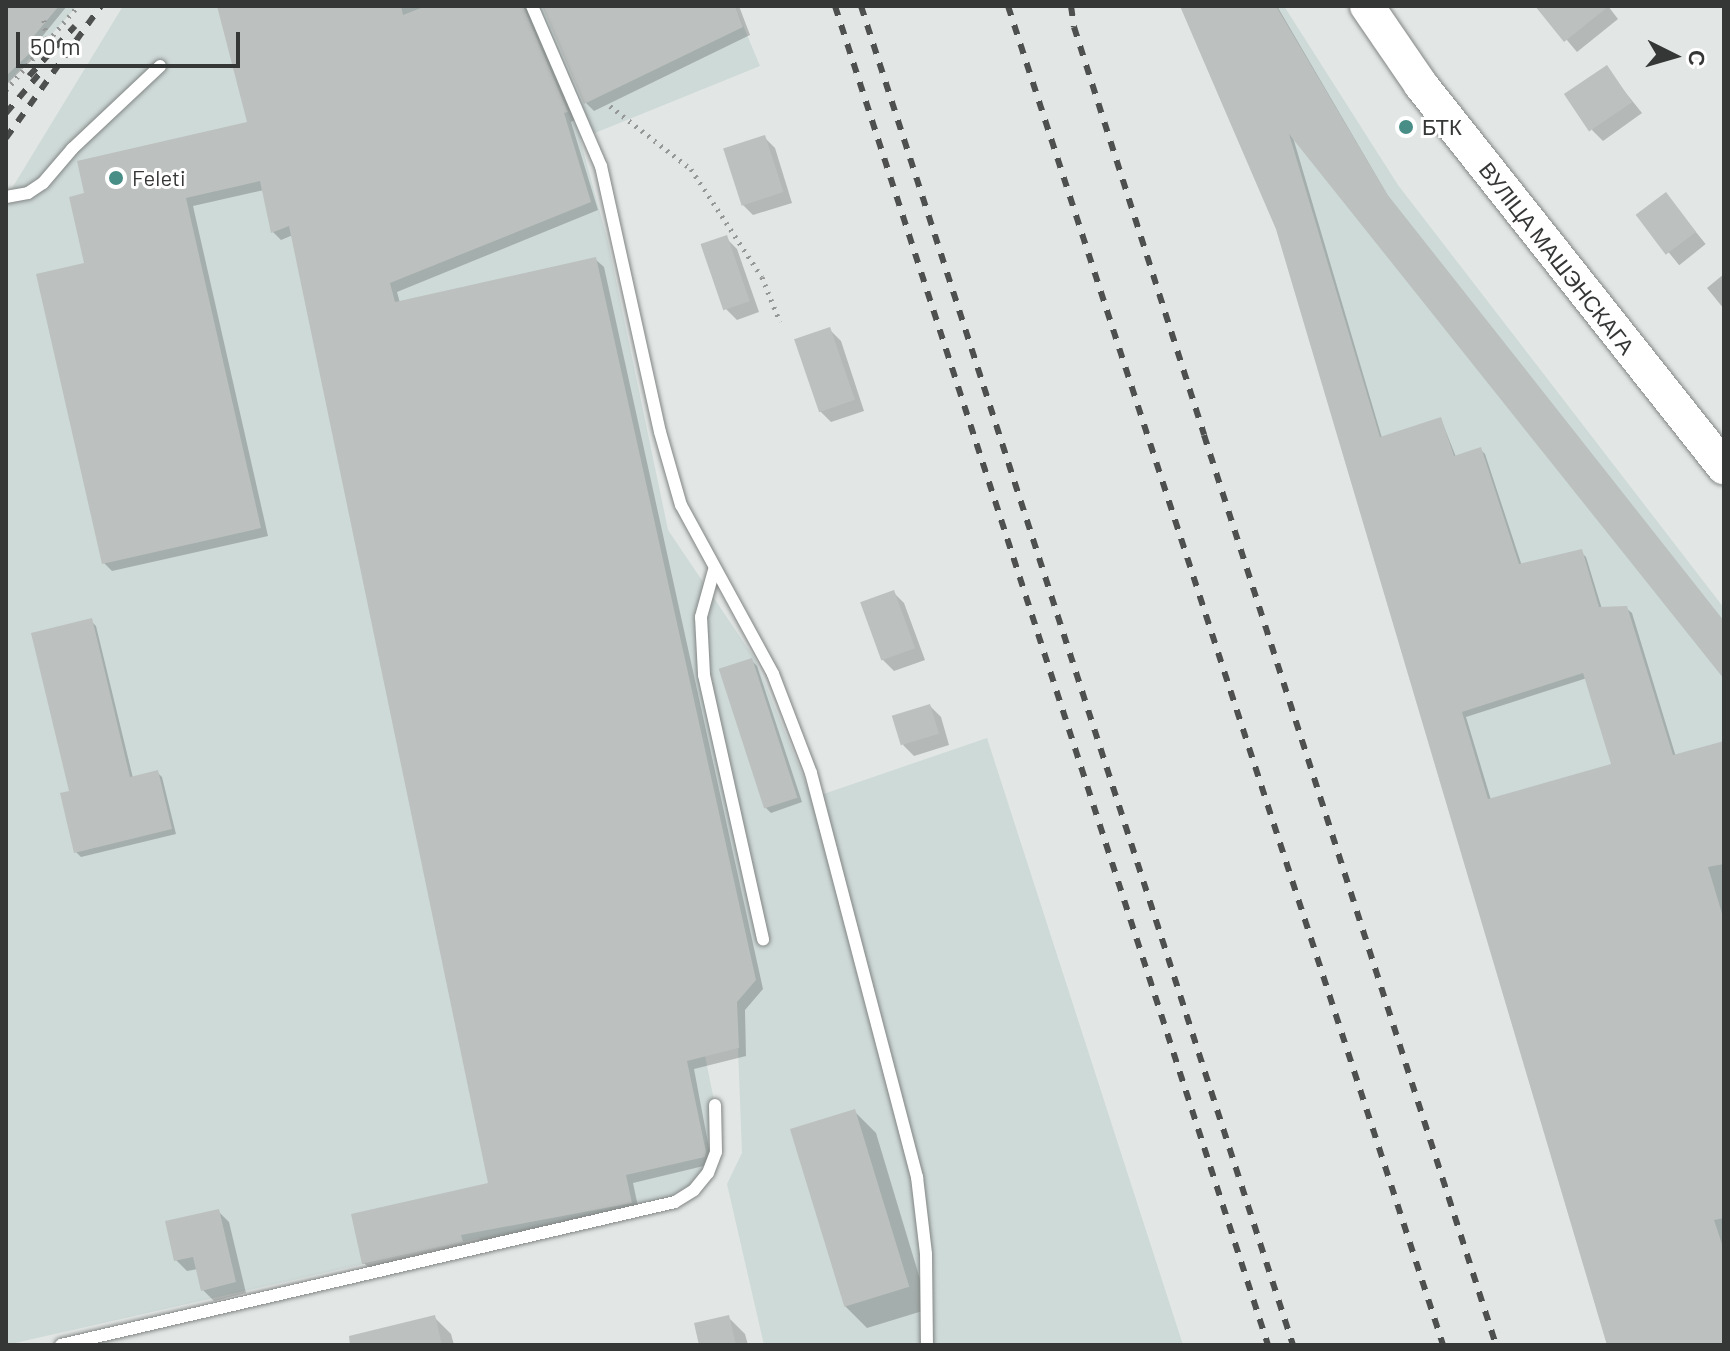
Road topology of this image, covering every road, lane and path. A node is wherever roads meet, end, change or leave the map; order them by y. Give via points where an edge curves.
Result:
1 (78, 6) edge
2 (532, 6) edge
3 (1367, 6) edge
4 (44, 20) dead end
5 (47, 44) junction
6 (160, 66) dead end
7 (6, 90) edge
8 (610, 106) dead end
9 (6, 197) edge
10 (780, 322) dead end
11 (1724, 467) edge
12 (714, 570) junction
13 (763, 940) dead end
14 (715, 1105) dead end
15 (61, 1345) edge
16 (927, 1345) edge

1 - 5 path
2 - 12 lane via 601,166 669,470
3 - 11 main road, ВУЛІЦА МАШЭНСКАГА via 1421,85
4 - 5 path
5 - 7 path
6 - 9 lane via 43,183 28,193
8 - 10 path via 691,169 762,277
12 - 13 lane via 701,617 702,660
12 - 16 lane via 773,674 814,785 917,1177 926,1254
14 - 15 lane via 716,1152 708,1173 675,1202

